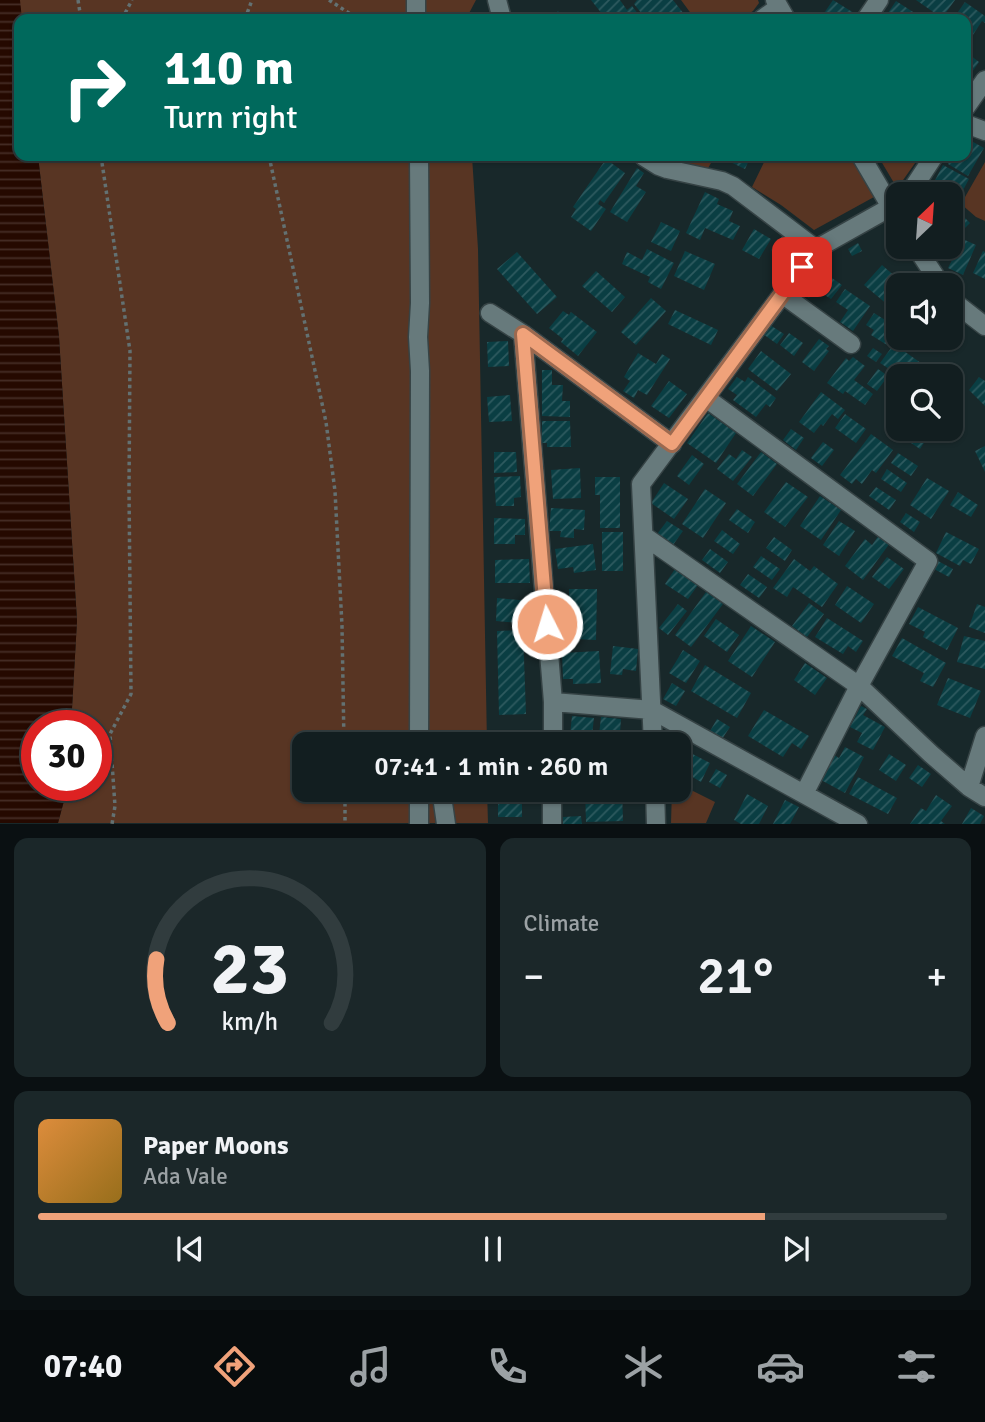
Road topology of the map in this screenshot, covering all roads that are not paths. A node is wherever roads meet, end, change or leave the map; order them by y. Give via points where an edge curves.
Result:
1 (985, 80) edge
2 (971, 100) edge
3 (419, 161) edge
4 (651, 161) edge
5 (865, 161) edge
6 (931, 161) edge
7 (917, 182) edge
8 (886, 195) edge
9 (886, 214) edge
10 (816, 249) junction
11 (782, 294) junction
12 (963, 309) edge
13 (490, 313) dead end
14 (985, 327) edge
15 (523, 334) junction
16 (851, 344) dead end
17 (706, 398) junction
18 (672, 444) junction
19 (644, 536) junction
20 (859, 686) junction
21 (553, 702) junction
22 (652, 710) junction
23 (420, 732) edge
24 (553, 732) edge
25 (653, 732) edge
26 (985, 736) edge
27 (969, 787) junction
28 (804, 794) junction
29 (985, 797) edge
30 (419, 802) edge
31 (442, 802) edge
32 (552, 802) edge
33 (655, 802) edge
34 (419, 824) edge
35 (446, 824) edge
36 (552, 824) edge
37 (656, 824) edge
38 (858, 824) edge

1 - 2 street
3 - 23 street
4 - 10 street via 733,186
5 - 8 street
6 - 7 street
9 - 10 street
10 - 11 street
11 - 16 street
11 - 17 street
12 - 14 street
13 - 15 street
15 - 18 street
15 - 21 street
17 - 18 street
17 - 20 street via 928,561
18 - 19 street via 641,484
19 - 20 street
19 - 22 street
20 - 27 street
20 - 28 street
21 - 22 street
21 - 24 street
22 - 25 street
22 - 28 street
26 - 27 street
27 - 29 street
28 - 38 street
30 - 34 street
31 - 35 street
32 - 36 street
33 - 37 street

